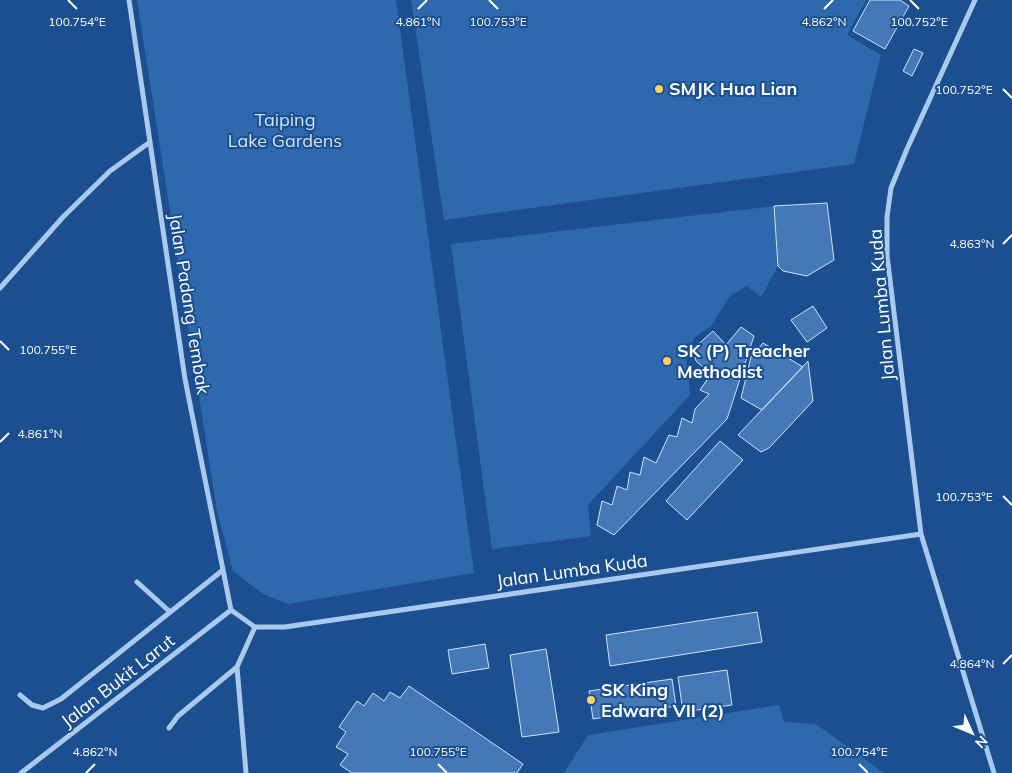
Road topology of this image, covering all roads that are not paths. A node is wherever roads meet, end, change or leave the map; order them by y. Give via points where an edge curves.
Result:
1 (130, 0) edge
2 (974, 0) edge
3 (150, 142) junction
4 (0, 288) edge
5 (921, 534) junction
6 (223, 570) junction
7 (137, 582) dead end
8 (231, 610) junction
9 (169, 611) junction
10 (255, 627) junction
11 (237, 667) junction
12 (20, 695) dead end
13 (169, 728) dead end
14 (21, 773) edge
15 (246, 773) edge
16 (994, 773) edge

1 - 3 street, Jalan Padang Tembak
2 - 5 street, Jalan Lumba Kuda via 891,188 887,216 887,255
3 - 4 street via 110,171 63,217
3 - 6 street, Jalan Padang Tembak via 185,379
5 - 10 street, Jalan Lumba Kuda via 285,627
5 - 16 street, Jalan Lumba Kuda
6 - 8 street, Jalan Padang Tembak
6 - 9 street
7 - 9 street
8 - 10 street
8 - 14 street, Jalan Bukit Larut
9 - 12 street via 60,699 43,708 32,705
10 - 11 street
11 - 13 street via 178,716
11 - 15 street

